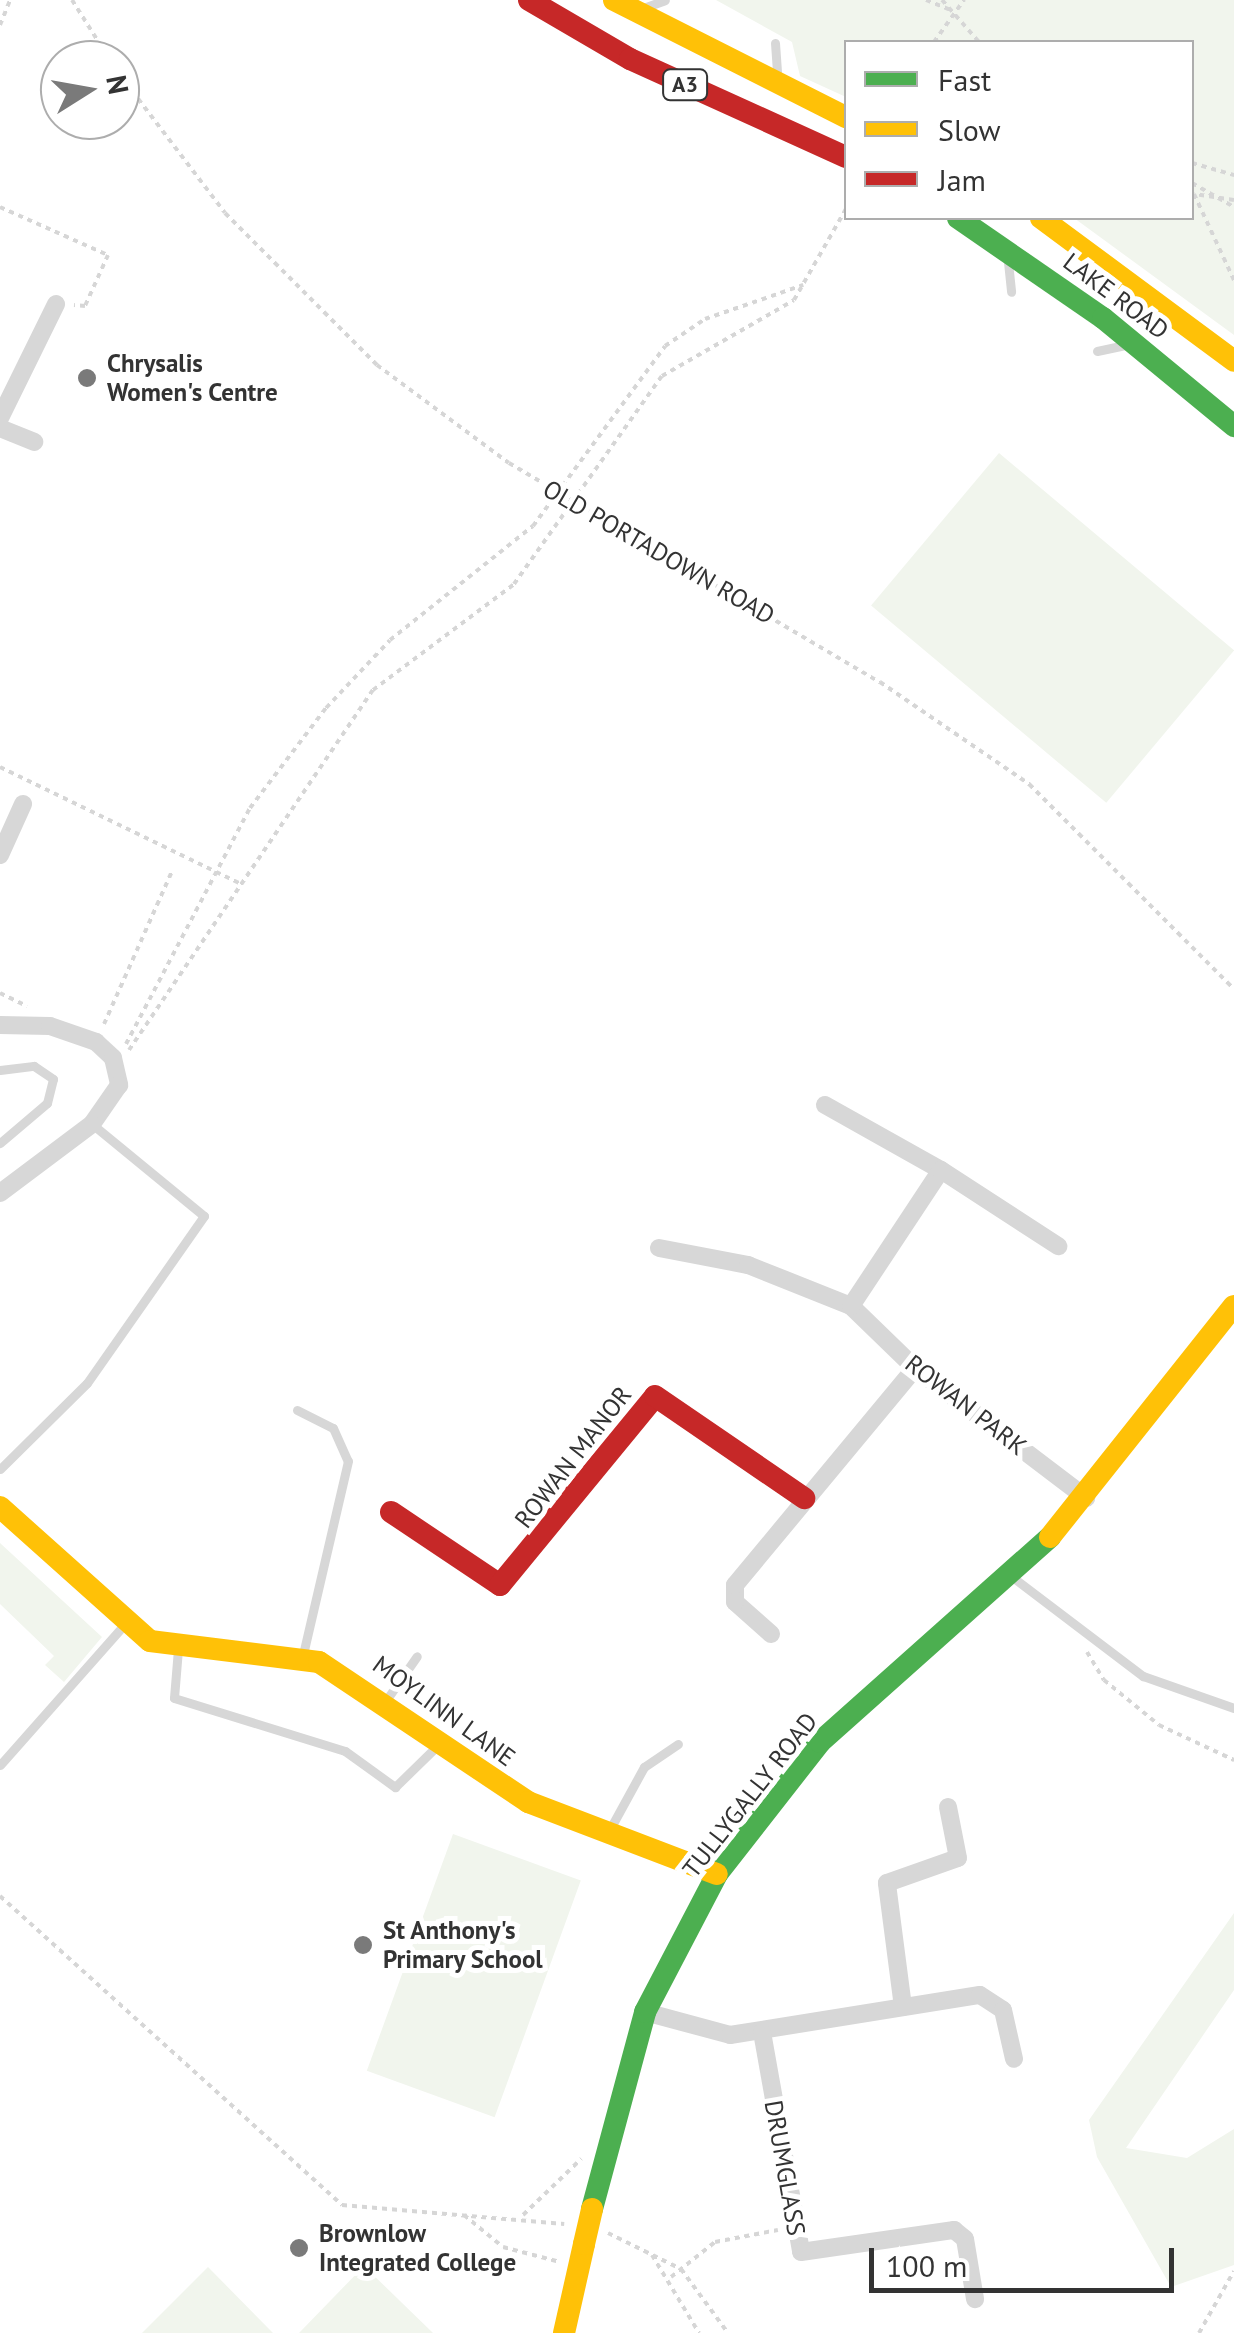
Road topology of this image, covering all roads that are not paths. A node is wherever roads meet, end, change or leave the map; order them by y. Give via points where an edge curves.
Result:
1 (529, 0) edge
2 (665, 0) edge
3 (624, 6) edge
4 (775, 43) dead end
5 (778, 84) junction
6 (844, 116) edge
7 (844, 157) edge
8 (961, 220) edge
9 (1044, 220) edge
10 (1012, 254) junction
11 (1011, 292) dead end
12 (56, 304) road end
13 (1132, 340) junction
14 (1098, 351) dead end
15 (1234, 362) edge
16 (0, 418) edge
17 (1234, 426) edge
18 (0, 428) edge
19 (34, 442) dead end
20 (23, 804) dead end
21 (0, 854) edge
22 (0, 1025) edge
23 (0, 1070) edge
24 (825, 1105) dead end
25 (92, 1124) junction
26 (0, 1142) edge
27 (941, 1170) junction
28 (0, 1193) edge
29 (1058, 1246) dead end
30 (659, 1248) dead end
31 (851, 1306) junction
32 (1234, 1306) edge
33 (915, 1368) junction
34 (296, 1410) dead end
35 (0, 1469) edge
36 (804, 1498) junction
37 (1086, 1498) junction
38 (0, 1507) edge
39 (391, 1512) dead end
40 (1012, 1577) junction
41 (124, 1626) junction
42 (771, 1634) dead end
43 (178, 1648) junction
44 (416, 1656) dead end
45 (302, 1658) junction
46 (387, 1699) junction
47 (1234, 1708) edge
48 (438, 1744) junction
49 (678, 1744) dead end
50 (0, 1765) edge
51 (948, 1807) dead end
52 (606, 1836) junction
53 (717, 1874) junction
54 (903, 2007) junction
55 (646, 2012) junction
56 (762, 2032) junction
57 (1014, 2059) dead end
58 (975, 2299) dead end
59 (564, 2333) edge

1 - 7 main road, A3 via 630,60
2 - 3 lane
3 - 5 main road, A3
4 - 5 lane
5 - 6 main road, A3
8 - 10 main road, LAKE ROAD
9 - 15 main road, LAKE ROAD
10 - 11 lane
10 - 13 main road, LAKE ROAD
12 - 16 street
13 - 14 lane
13 - 17 main road, LAKE ROAD
18 - 19 street
20 - 21 street
22 - 25 street via 50,1026 96,1042 116,1065 116,1095
23 - 26 lane via 34,1066 53,1079 47,1103
24 - 27 street
25 - 28 street
25 - 35 lane via 204,1216 87,1383
27 - 29 street
27 - 31 street
30 - 31 street, ROWAN PARK via 748,1265
31 - 33 street, ROWAN PARK
32 - 37 main road, TULLYGALLY ROAD
33 - 36 street
33 - 37 street, ROWAN PARK
34 - 45 lane via 333,1428 348,1461
36 - 39 main road, ROWAN MANOR via 655,1396 500,1585
36 - 42 street via 732,1594
37 - 40 main road, TULLYGALLY ROAD
38 - 41 main road, MOYLINN LANE
40 - 47 lane via 1143,1676
40 - 53 main road, TULLYGALLY ROAD via 820,1742
41 - 43 main road, MOYLINN LANE
41 - 50 lane
43 - 45 main road, MOYLINN LANE
43 - 48 lane via 174,1698 345,1751 395,1787
44 - 46 lane
45 - 46 main road, MOYLINN LANE
46 - 48 main road, MOYLINN LANE
48 - 52 main road, MOYLINN LANE via 528,1802
49 - 52 lane via 644,1767
51 - 54 street via 958,1858 886,1883
52 - 53 main road, MOYLINN LANE
53 - 55 main road, TULLYGALLY ROAD
54 - 56 street
54 - 57 street via 994,1998
55 - 56 street via 714,2032
55 - 59 main road, TULLYGALLY ROAD
56 - 58 street, DRUMGLASS via 792,2228 812,2257 954,2230 965,2239

